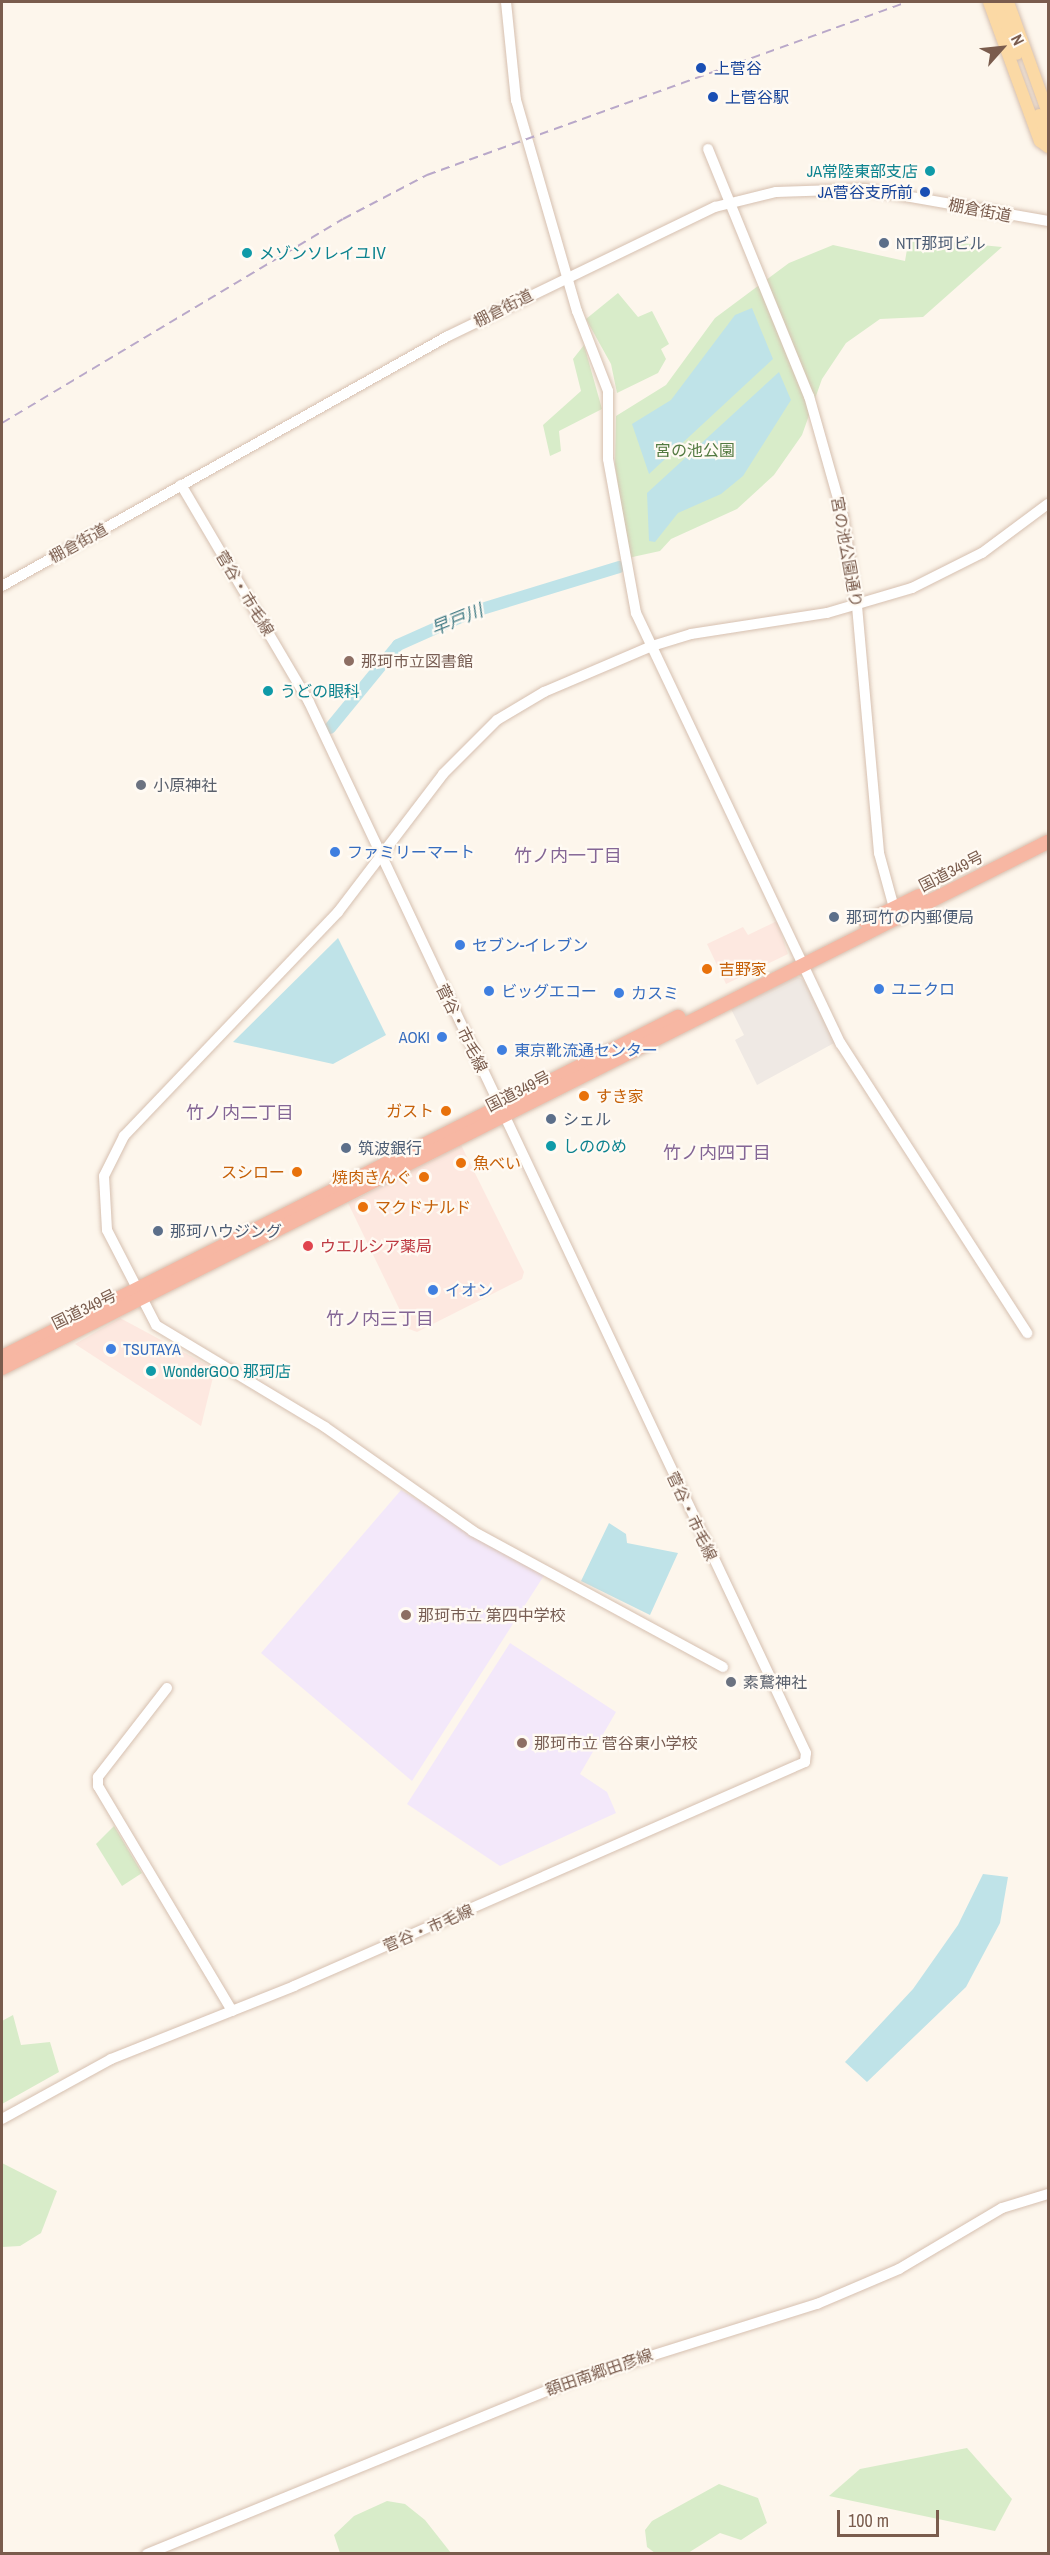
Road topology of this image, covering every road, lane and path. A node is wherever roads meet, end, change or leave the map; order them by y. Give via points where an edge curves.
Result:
1 (506, 2) edge
2 (989, 2) edge
3 (998, 2) edge
4 (1008, 2) edge
5 (1048, 113) edge
6 (1048, 139) edge
7 (1048, 147) edge
8 (708, 149) dead end
9 (730, 203) junction
10 (1048, 222) edge
11 (568, 275) junction
12 (181, 485) junction
13 (1048, 504) edge
14 (2, 586) edge
15 (857, 606) junction
16 (652, 646) junction
17 (1048, 832) edge
18 (1048, 842) edge
19 (380, 855) junction
20 (895, 913) junction
21 (800, 960) junction
22 (502, 1112) junction
23 (137, 1294) junction
24 (1027, 1333) dead end
25 (2, 1358) edge
26 (2, 1368) edge
27 (723, 1667) dead end
28 (167, 1688) dead end
29 (232, 2010) junction
30 (2, 2119) edge
31 (1048, 2193) edge
32 (147, 2553) edge

1 - 11 street via 516,100
2 - 7 main road via 1040,141
3 - 6 main road
4 - 5 main road
8 - 9 street, 宮の池公園通り
9 - 10 street, 棚倉街道 via 799,189 865,189
9 - 11 street, 棚倉街道
9 - 15 street, 宮の池公園通り via 827,453
11 - 12 street, 棚倉街道
11 - 16 street via 608,390 608,459 632,599
12 - 14 street, 棚倉街道
12 - 19 street, 菅谷・市毛線 via 309,702
13 - 15 street via 965,562
15 - 16 street via 691,634
15 - 20 street, 宮の池公園通り via 879,853
16 - 19 street via 544,692 496,720 458,757
16 - 21 street
17 - 20 highway, 国道349号
18 - 20 highway, 国道349号
19 - 22 street, 菅谷・市毛線
19 - 23 street via 338,912 111,1155 102,1212
20 - 21 highway, 国道349号
21 - 22 highway, 国道349号
21 - 24 street via 841,1044
22 - 23 highway, 国道349号
22 - 29 street, 菅谷・市毛線 via 801,1742 805,1762
23 - 25 highway, 国道349号
23 - 26 highway, 国道349号
23 - 27 street via 156,1325 324,1427 473,1530
28 - 29 street via 98,1777 98,1786
29 - 30 street, 菅谷・市毛線 via 111,2059
31 - 32 street, 額田南郷田彦線 via 1002,2208 899,2269 817,2304 564,2384

